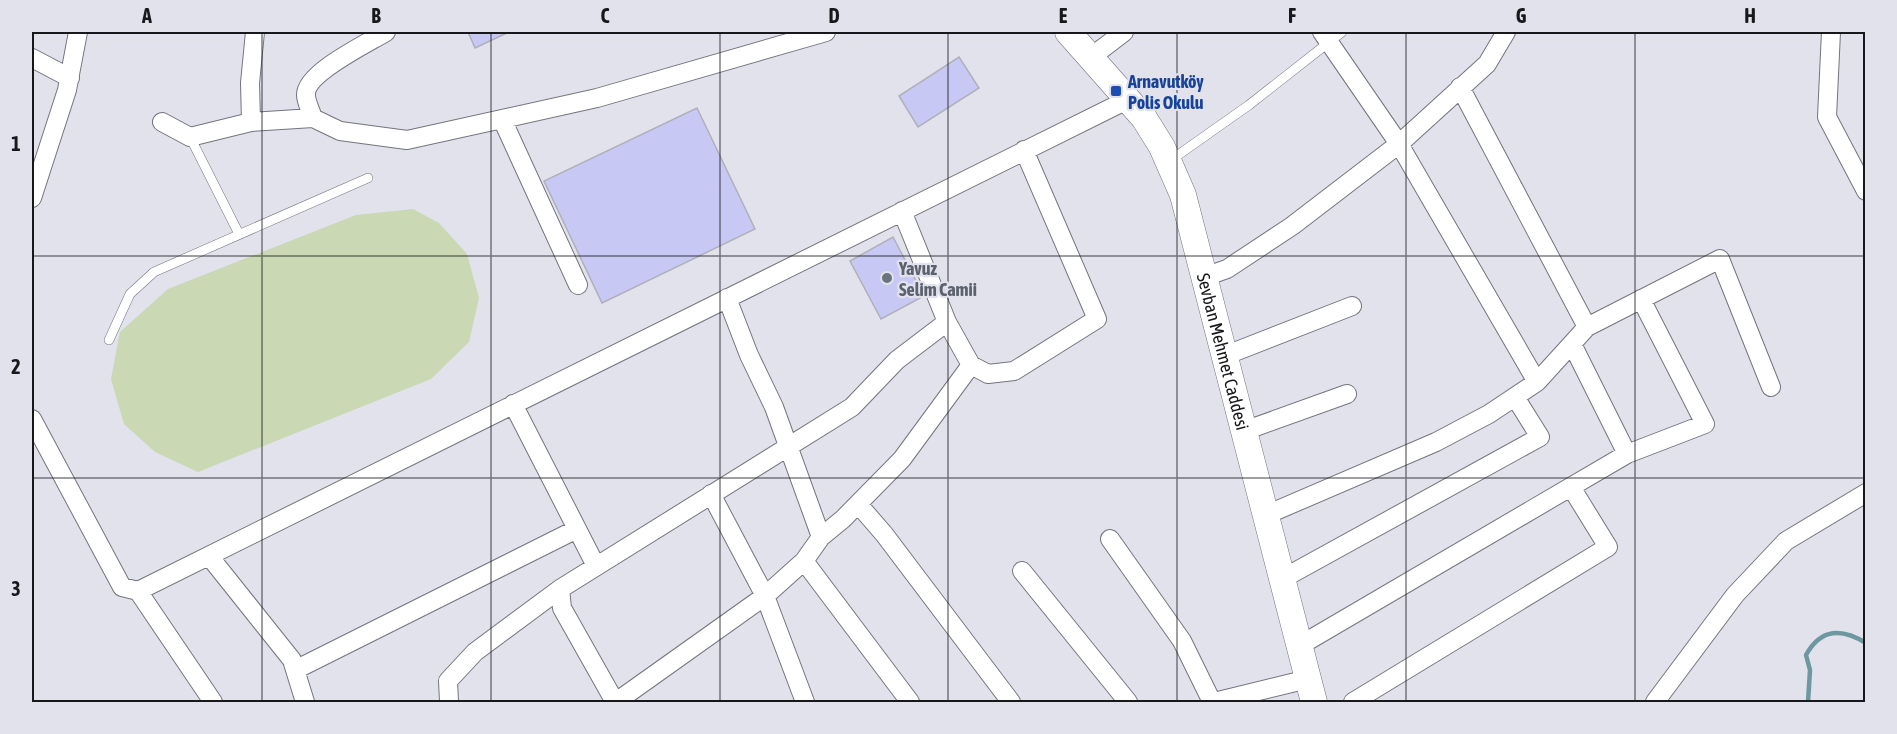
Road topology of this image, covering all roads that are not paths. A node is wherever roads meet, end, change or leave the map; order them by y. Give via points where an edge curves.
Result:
1 (78, 32) edge
2 (255, 32) edge
3 (386, 32) edge
4 (826, 32) edge
5 (1068, 32) edge
6 (1124, 32) edge
7 (1506, 32) edge
8 (1831, 32) edge
9 (1331, 35) edge
10 (32, 58) edge
11 (1090, 58) junction
12 (70, 78) junction
13 (1460, 87) junction
14 (1129, 99) junction
15 (313, 118) junction
16 (502, 119) junction
17 (162, 122) dead end
18 (251, 122) junction
19 (190, 136) junction
20 (1399, 144) junction
21 (1024, 150) junction
22 (1169, 162) junction
23 (368, 178) dead end
24 (1866, 191) edge
25 (32, 198) edge
26 (902, 211) junction
27 (239, 234) junction
28 (1204, 277) junction
29 (578, 285) dead end
30 (727, 298) junction
31 (1641, 299) junction
32 (1352, 306) dead end
33 (947, 322) junction
34 (1587, 327) junction
35 (109, 340) dead end
36 (1572, 344) junction
37 (1224, 356) junction
38 (971, 365) junction
39 (1537, 382) junction
40 (1772, 387) dead end
41 (1347, 394) dead end
42 (1515, 397) junction
43 (513, 404) junction
44 (32, 419) edge
45 (1244, 431) junction
46 (787, 447) junction
47 (1627, 454) junction
48 (1571, 487) junction
49 (1866, 493) edge
50 (711, 494) junction
51 (858, 504) junction
52 (1266, 515) junction
53 (577, 529) junction
54 (821, 537) junction
55 (1110, 539) dead end
56 (209, 556) junction
57 (804, 561) junction
58 (596, 566) junction
59 (1022, 572) dead end
60 (1282, 579) junction
61 (560, 589) junction
62 (138, 591) junction
63 (765, 596) junction
64 (1299, 646) junction
65 (295, 670) junction
66 (1311, 691) edge
67 (213, 702) edge
68 (305, 702) edge
69 (449, 702) edge
70 (616, 702) edge
71 (805, 702) edge
72 (910, 702) edge
73 (1011, 702) edge
74 (1128, 702) edge
75 (1213, 702) edge
76 (1353, 702) edge
77 (1655, 702) edge

1 - 12 street
2 - 18 street
3 - 15 street via 321,71 309,83 306,95
4 - 16 street via 597,98
5 - 11 main road, Sevban Mehmet Caddesi
6 - 11 street
7 - 13 street via 1487,64
8 - 24 street via 1827,117
9 - 20 street
9 - 22 lane via 1249,105
10 - 12 street
11 - 14 main road, Sevban Mehmet Caddesi
12 - 25 street
13 - 20 street
13 - 34 street
14 - 21 street
14 - 22 main road, Sevban Mehmet Caddesi
15 - 16 street via 340,131 407,140
15 - 18 street
16 - 29 street
17 - 19 street
18 - 19 street
19 - 27 lane
20 - 28 street via 1292,226 1227,269
20 - 39 street
21 - 26 street
21 - 38 street via 1097,319 1014,371 988,374
22 - 28 main road, Sevban Mehmet Caddesi via 1183,195
23 - 27 lane
26 - 30 street
26 - 33 street
27 - 35 lane via 163,266 145,278 124,303
28 - 37 main road, Sevban Mehmet Caddesi
30 - 43 street
30 - 46 street
31 - 34 street
31 - 40 street via 1720,259
31 - 47 street via 1705,424
32 - 37 street
33 - 38 street
33 - 46 street via 897,360 852,407
34 - 36 street
36 - 39 street
36 - 47 street
37 - 45 main road, Sevban Mehmet Caddesi
38 - 51 street via 902,459
39 - 42 street
41 - 45 street
42 - 52 street via 1436,442
42 - 60 street via 1540,437
43 - 53 street
43 - 56 street
44 - 62 street via 122,587
45 - 52 main road, Sevban Mehmet Caddesi
46 - 50 street
46 - 54 street
47 - 48 street
48 - 64 street
48 - 76 street via 1608,547
49 - 77 street via 1786,541 1735,595
50 - 58 street
50 - 63 street
51 - 54 street
51 - 73 street
52 - 60 main road, Sevban Mehmet Caddesi
53 - 58 street
53 - 65 street
54 - 57 street
55 - 75 street via 1182,641
56 - 62 street
56 - 65 street via 292,660
57 - 63 street
57 - 72 street
58 - 61 street
59 - 74 street
60 - 64 main road, Sevban Mehmet Caddesi
61 - 69 street via 475,652 448,681
61 - 70 street via 562,608
62 - 67 street
63 - 70 street
63 - 71 street
64 - 66 main road, Sevban Mehmet Caddesi
65 - 68 street
66 - 75 street

